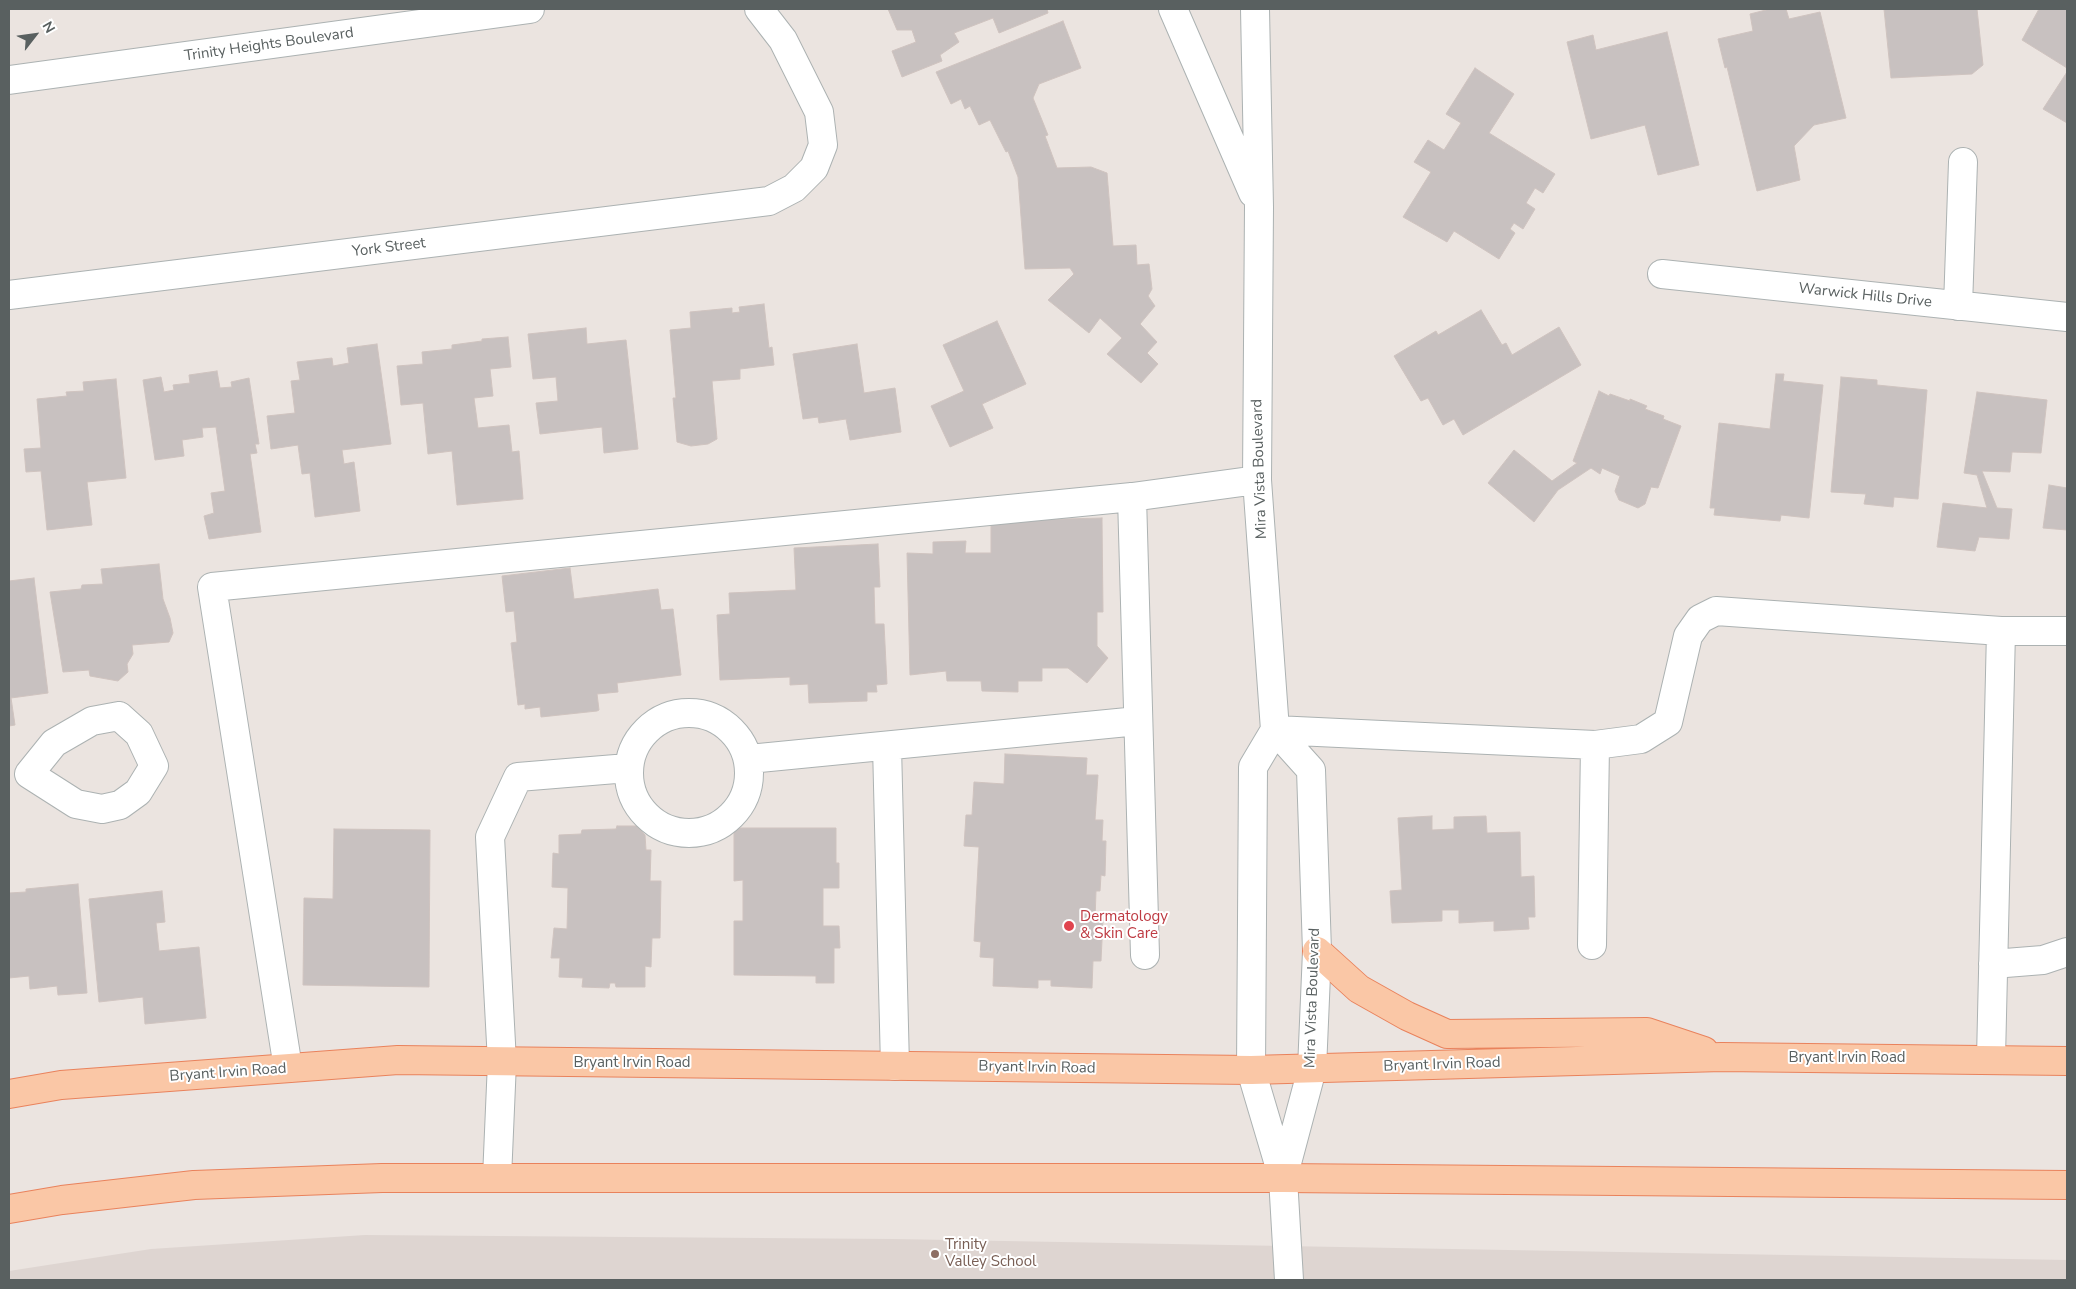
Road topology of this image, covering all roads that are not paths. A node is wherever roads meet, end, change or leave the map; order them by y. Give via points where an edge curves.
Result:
1 (530, 9) edge
2 (760, 9) edge
3 (1173, 9) edge
4 (1255, 9) edge
5 (9, 80) edge
6 (1963, 162) dead end
7 (1259, 207) junction
8 (1662, 274) dead end
9 (9, 295) edge
10 (1958, 306) junction
11 (2067, 317) edge
12 (1258, 480) junction
13 (1132, 497) junction
14 (2001, 630) junction
15 (2067, 631) edge
16 (1138, 721) junction
17 (1275, 730) junction
18 (1595, 745) junction
19 (888, 746) junction
20 (749, 759) junction
21 (628, 768) junction
22 (1592, 944) dead end
23 (1317, 951) junction
24 (2067, 952) edge
25 (1145, 955) dead end
26 (1993, 964) junction
27 (1722, 1057) junction
28 (1991, 1058) junction
29 (2067, 1060) edge
30 (502, 1062) junction
31 (895, 1066) junction
32 (288, 1068) junction
33 (1312, 1069) junction
34 (1251, 1070) junction
35 (9, 1094) edge
36 (497, 1178) junction
37 (1283, 1178) junction
38 (2067, 1185) edge
39 (9, 1209) edge
40 (1289, 1280) edge

1 - 5 street, Trinity Heights Boulevard
2 - 9 street, York Street via 784,40 819,112 823,145 814,168 794,188 769,201
3 - 7 street, Mira Vista Boulevard
4 - 7 street, Mira Vista Boulevard
6 - 10 street
7 - 12 street, Mira Vista Boulevard
8 - 10 street, Warwick Hills Drive
10 - 11 street, Warwick Hills Drive
12 - 13 street
12 - 17 street, Mira Vista Boulevard
13 - 16 street
13 - 32 street via 212,587
14 - 15 street
14 - 18 street via 1716,612 1700,619 1688,636 1668,722 1641,739
14 - 26 street
16 - 19 street
16 - 25 street
17 - 18 street
17 - 23 street, Mira Vista Boulevard via 1311,770
17 - 34 street via 1254,767
18 - 22 street
19 - 20 street
19 - 31 street
20 - 21 street via 735,732 718,719 688,711 661,718 634,745
20 - 21 street via 744,802 717,828 688,835 660,827 631,794
21 - 30 street via 518,777 490,837
23 - 27 main road via 1359,989 1447,1034 1647,1032
23 - 33 street, Mira Vista Boulevard
24 - 26 street via 2044,960
26 - 28 street
27 - 28 main road, Bryant Irvin Road
27 - 33 main road, Bryant Irvin Road
28 - 29 main road, Bryant Irvin Road
30 - 31 main road, Bryant Irvin Road
30 - 32 main road, Bryant Irvin Road via 398,1060
30 - 36 street
31 - 34 main road, Bryant Irvin Road
32 - 35 main road, Bryant Irvin Road via 61,1085
33 - 34 main road, Bryant Irvin Road
33 - 37 street, Mira Vista Boulevard
34 - 37 street
36 - 37 main road
36 - 39 main road via 382,1178 194,1185
37 - 38 main road
37 - 40 street

